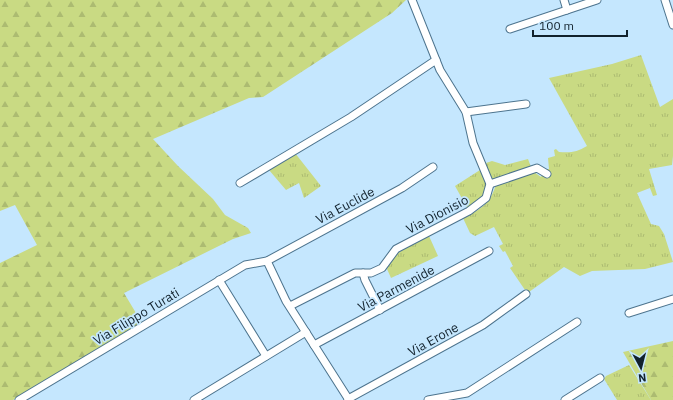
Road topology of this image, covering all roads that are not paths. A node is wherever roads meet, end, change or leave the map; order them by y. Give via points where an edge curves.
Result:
1 (412, 0) edge
2 (564, 0) edge
3 (597, 0) edge
4 (665, 0) edge
5 (567, 10) junction
6 (673, 25) edge
7 (510, 28) dead end
8 (436, 60) junction
9 (526, 104) dead end
10 (466, 112) junction
11 (433, 167) dead end
12 (547, 174) dead end
13 (240, 183) dead end
14 (490, 184) junction
15 (489, 251) dead end
16 (267, 260) junction
17 (363, 273) junction
18 (218, 280) junction
19 (526, 294) dead end
20 (673, 298) edge
21 (290, 306) junction
22 (380, 310) junction
23 (629, 313) dead end
24 (577, 322) dead end
25 (306, 332) junction
26 (314, 345) junction
27 (266, 356) junction
28 (600, 378) dead end
29 (577, 393) junction
30 (348, 399) edge
31 (19, 400) edge
32 (194, 400) edge
33 (428, 400) edge
34 (565, 400) edge
35 (581, 400) edge

1 - 8 street
2 - 5 street
3 - 5 street
4 - 6 street
5 - 7 street
8 - 10 street
8 - 13 street via 351,117
9 - 10 street
10 - 14 street via 473,143
11 - 16 street, Via Euclide via 402,188
12 - 14 street via 537,168
14 - 17 street, Via Dionisio via 488,195 480,204 396,250 382,268 371,273
15 - 22 street, Via Parmenide
16 - 18 street, Via Filippo Turati via 245,265
16 - 21 street
17 - 21 street, Via Dionisio via 356,273
17 - 22 street
18 - 27 street
18 - 31 street, Via Filippo Turati
19 - 30 street, Via Erone via 483,325
20 - 23 street
21 - 25 street
22 - 26 street, Via Parmenide
24 - 33 street via 467,393
25 - 26 street
25 - 27 street
26 - 30 street
27 - 32 street
28 - 29 street
29 - 34 street
29 - 35 street

